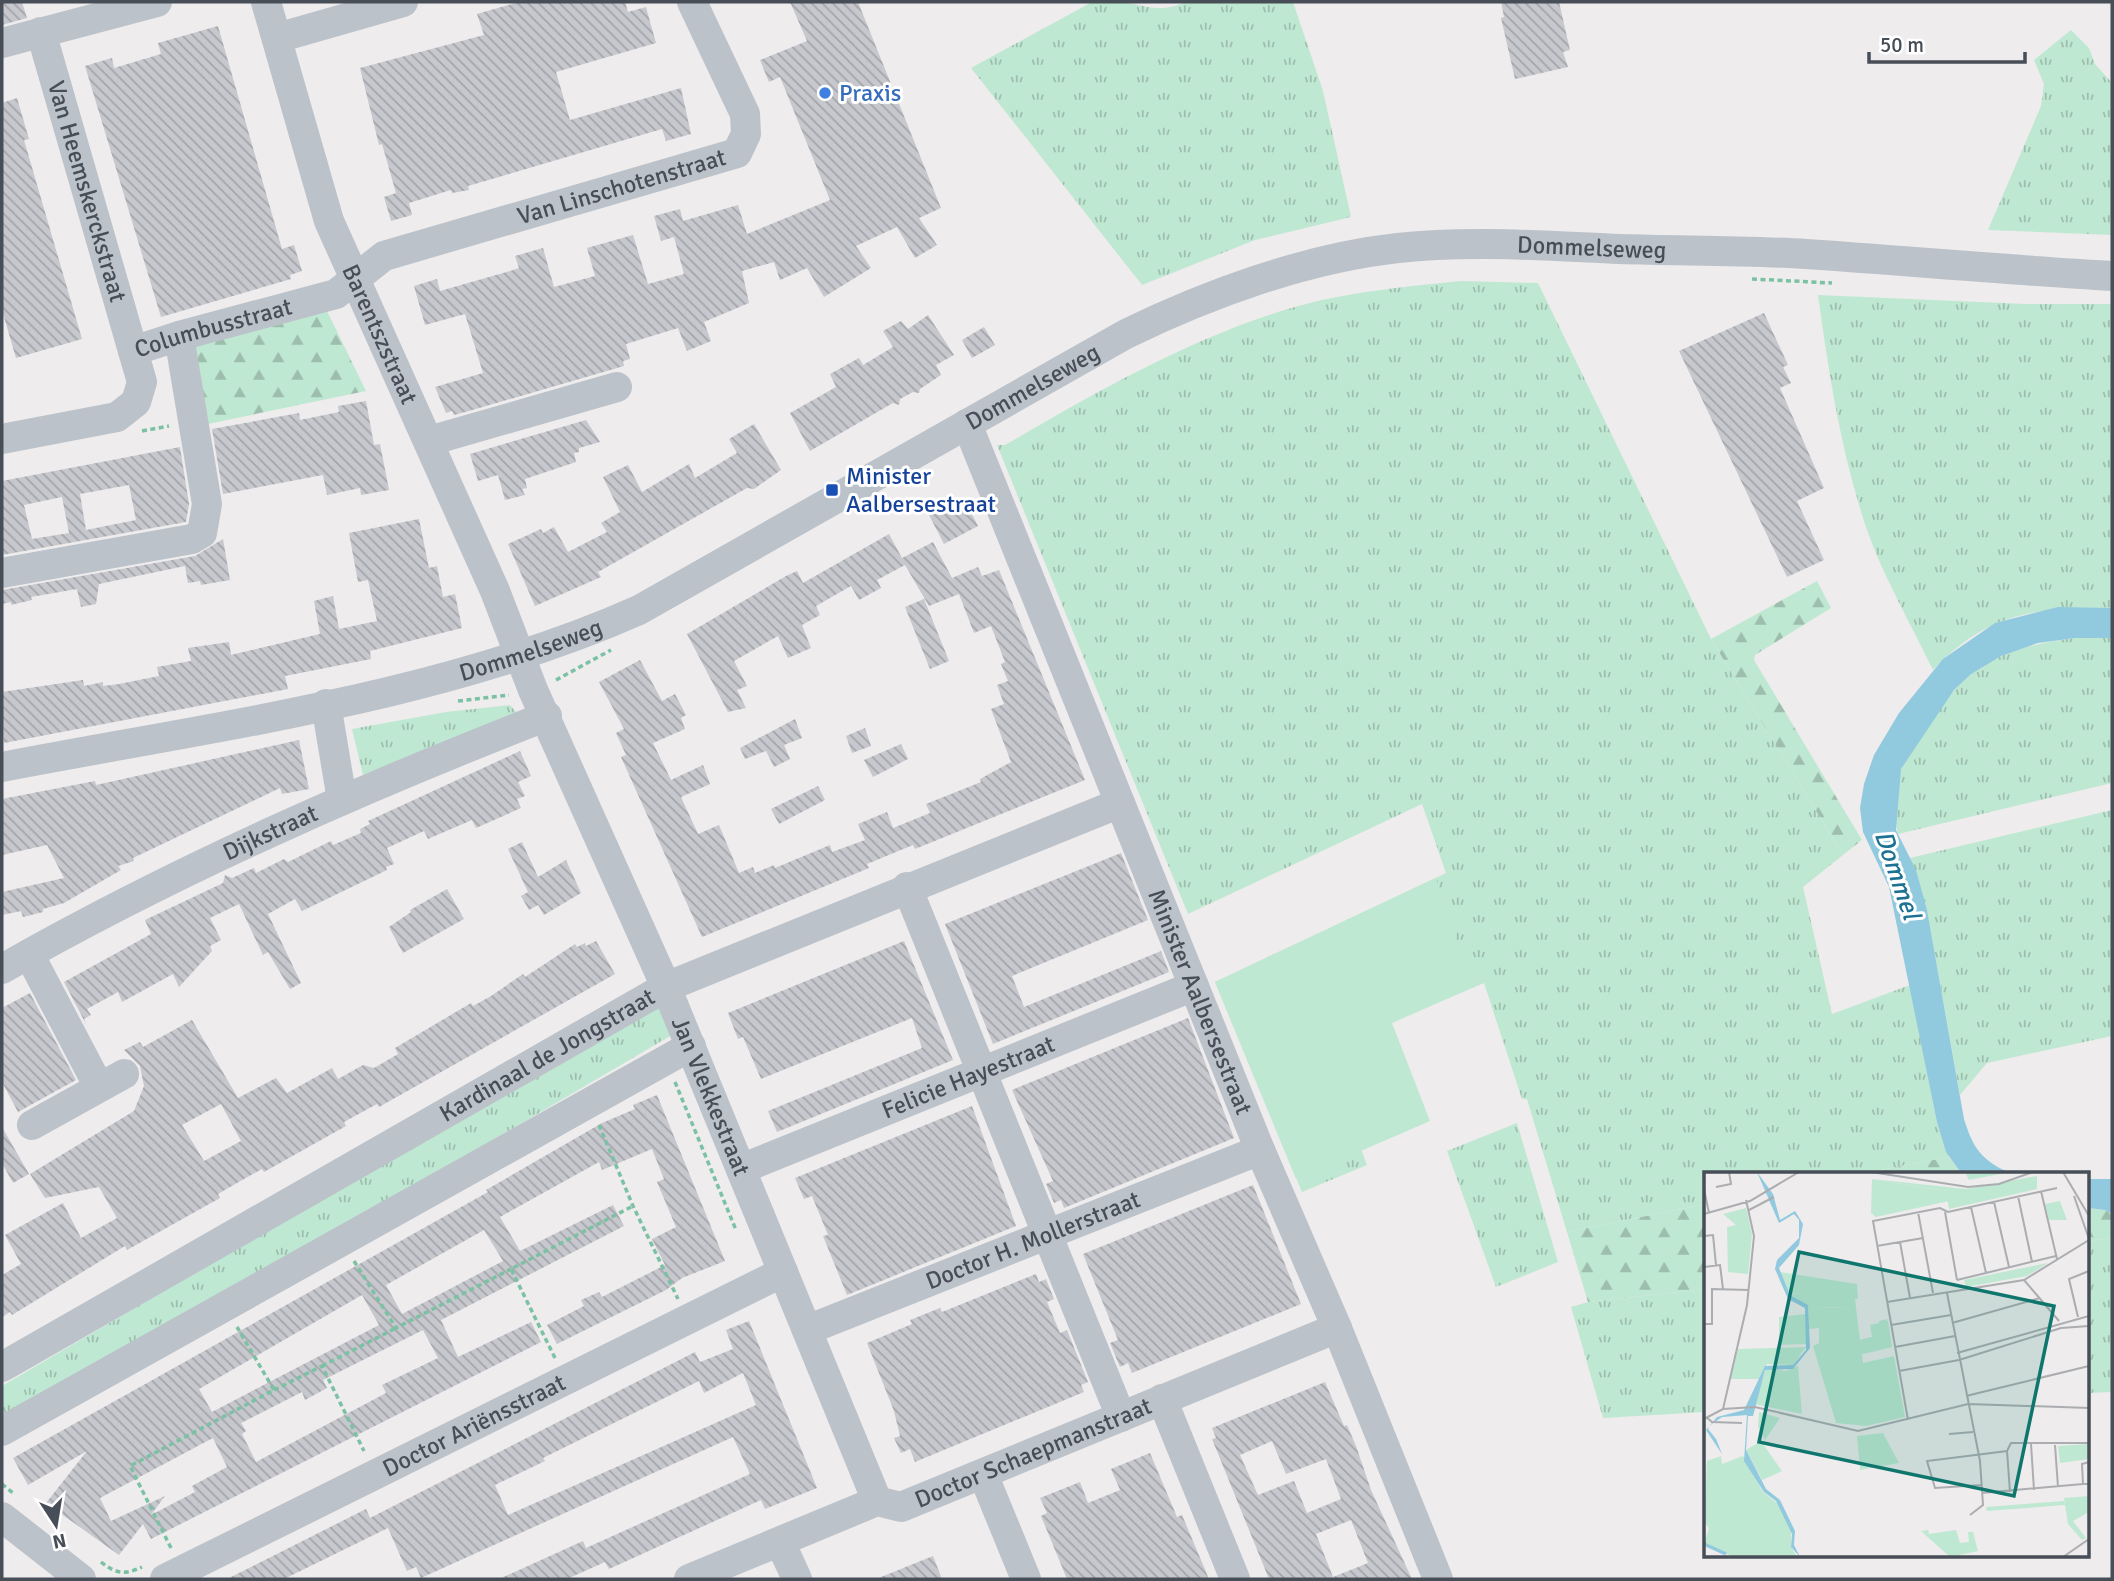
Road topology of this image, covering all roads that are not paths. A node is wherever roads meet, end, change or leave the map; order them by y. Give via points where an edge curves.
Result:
1 (158, 2) edge
2 (266, 2) edge
3 (403, 2) edge
4 (692, 2) edge
5 (41, 32) junction
6 (277, 38) junction
7 (2, 43) edge
8 (2112, 276) edge
9 (354, 279) junction
10 (179, 336) junction
11 (133, 351) junction
12 (617, 387) dead end
13 (967, 424) junction
14 (2, 439) edge
15 (429, 441) junction
16 (2, 573) edge
17 (518, 657) junction
18 (326, 704) junction
19 (547, 716) junction
20 (2, 767) edge
21 (342, 800) junction
22 (1121, 803) junction
23 (907, 887) junction
24 (29, 954) junction
25 (2, 969) edge
26 (1194, 986) junction
27 (667, 987) junction
28 (691, 1046) junction
29 (981, 1072) junction
30 (32, 1125) dead end
31 (1260, 1150) junction
32 (741, 1169) junction
33 (1046, 1234) junction
34 (783, 1272) junction
35 (1337, 1328) junction
36 (807, 1330) junction
37 (2, 1367) edge
38 (1162, 1399) junction
39 (1121, 1417) junction
40 (2, 1431) edge
41 (984, 1474) junction
42 (877, 1501) junction
43 (12, 1508) edge
44 (781, 1544) junction
45 (161, 1566) edge
46 (87, 1568) edge
47 (689, 1579) edge
48 (797, 1579) edge
49 (1026, 1579) edge
50 (1235, 1579) edge
51 (1438, 1579) edge

1 - 5 street
2 - 6 street, Barentszstraat
3 - 6 street
4 - 9 street, Van Linschotenstraat via 745,114 746,134 737,153 384,256
5 - 7 street
5 - 11 street, Van Heemskerckstraat
6 - 9 street, Barentszstraat via 329,221
8 - 13 street, Dommelseweg via 1803,254 1441,245 1396,248 1262,278 1186,305 1055,372
9 - 10 street, Columbusstraat via 336,294
9 - 15 street, Barentszstraat
10 - 11 street, Columbusstraat
10 - 16 street via 207,503 202,533 192,539
11 - 14 street, Columbusstraat via 142,382 136,402 117,417
12 - 15 street
13 - 17 street, Dommelseweg via 639,610
13 - 22 street, Minister Aalbersestraat
15 - 17 street, Barentszstraat
17 - 18 street, Dommelseweg
17 - 19 street, Jan Vlekkestraat
18 - 20 street, Dommelseweg
18 - 21 street
19 - 21 street, Dijkstraat
19 - 27 street, Jan Vlekkestraat
21 - 24 street, Dijkstraat via 149,889
22 - 23 street, Kardinaal de Jongstraat
22 - 26 street, Minister Aalbersestraat
23 - 27 street, Kardinaal de Jongstraat
23 - 29 street
24 - 25 street, Dijkstraat
24 - 30 street via 111,1081
26 - 29 street, Felicie Hayestraat
26 - 31 street, Minister Aalbersestraat
27 - 28 street, Jan Vlekkestraat
27 - 37 street, Kardinaal de Jongstraat
28 - 32 street, Jan Vlekkestraat
28 - 40 street
29 - 32 street, Felicie Hayestraat
29 - 33 street
31 - 33 street, Doctor H. Mollerstraat
31 - 35 street, Minister Aalbersestraat
32 - 34 street, Jan Vlekkestraat
33 - 36 street, Doctor H. Mollerstraat
33 - 39 street
34 - 36 street, Jan Vlekkestraat
34 - 45 street, Doctor Ariënsstraat
35 - 38 street, Doctor Schaepmanstraat
35 - 51 street, Minister Aalbersestraat
36 - 42 street, Jan Vlekkestraat
38 - 39 street, Doctor Schaepmanstraat
38 - 50 street
39 - 41 street, Doctor Schaepmanstraat
41 - 42 street, Doctor Schaepmanstraat via 901,1507
41 - 49 street
42 - 44 street, Doctor Schaepmanstraat
43 - 46 street
44 - 47 street, Doctor Schaepmanstraat
44 - 48 street

